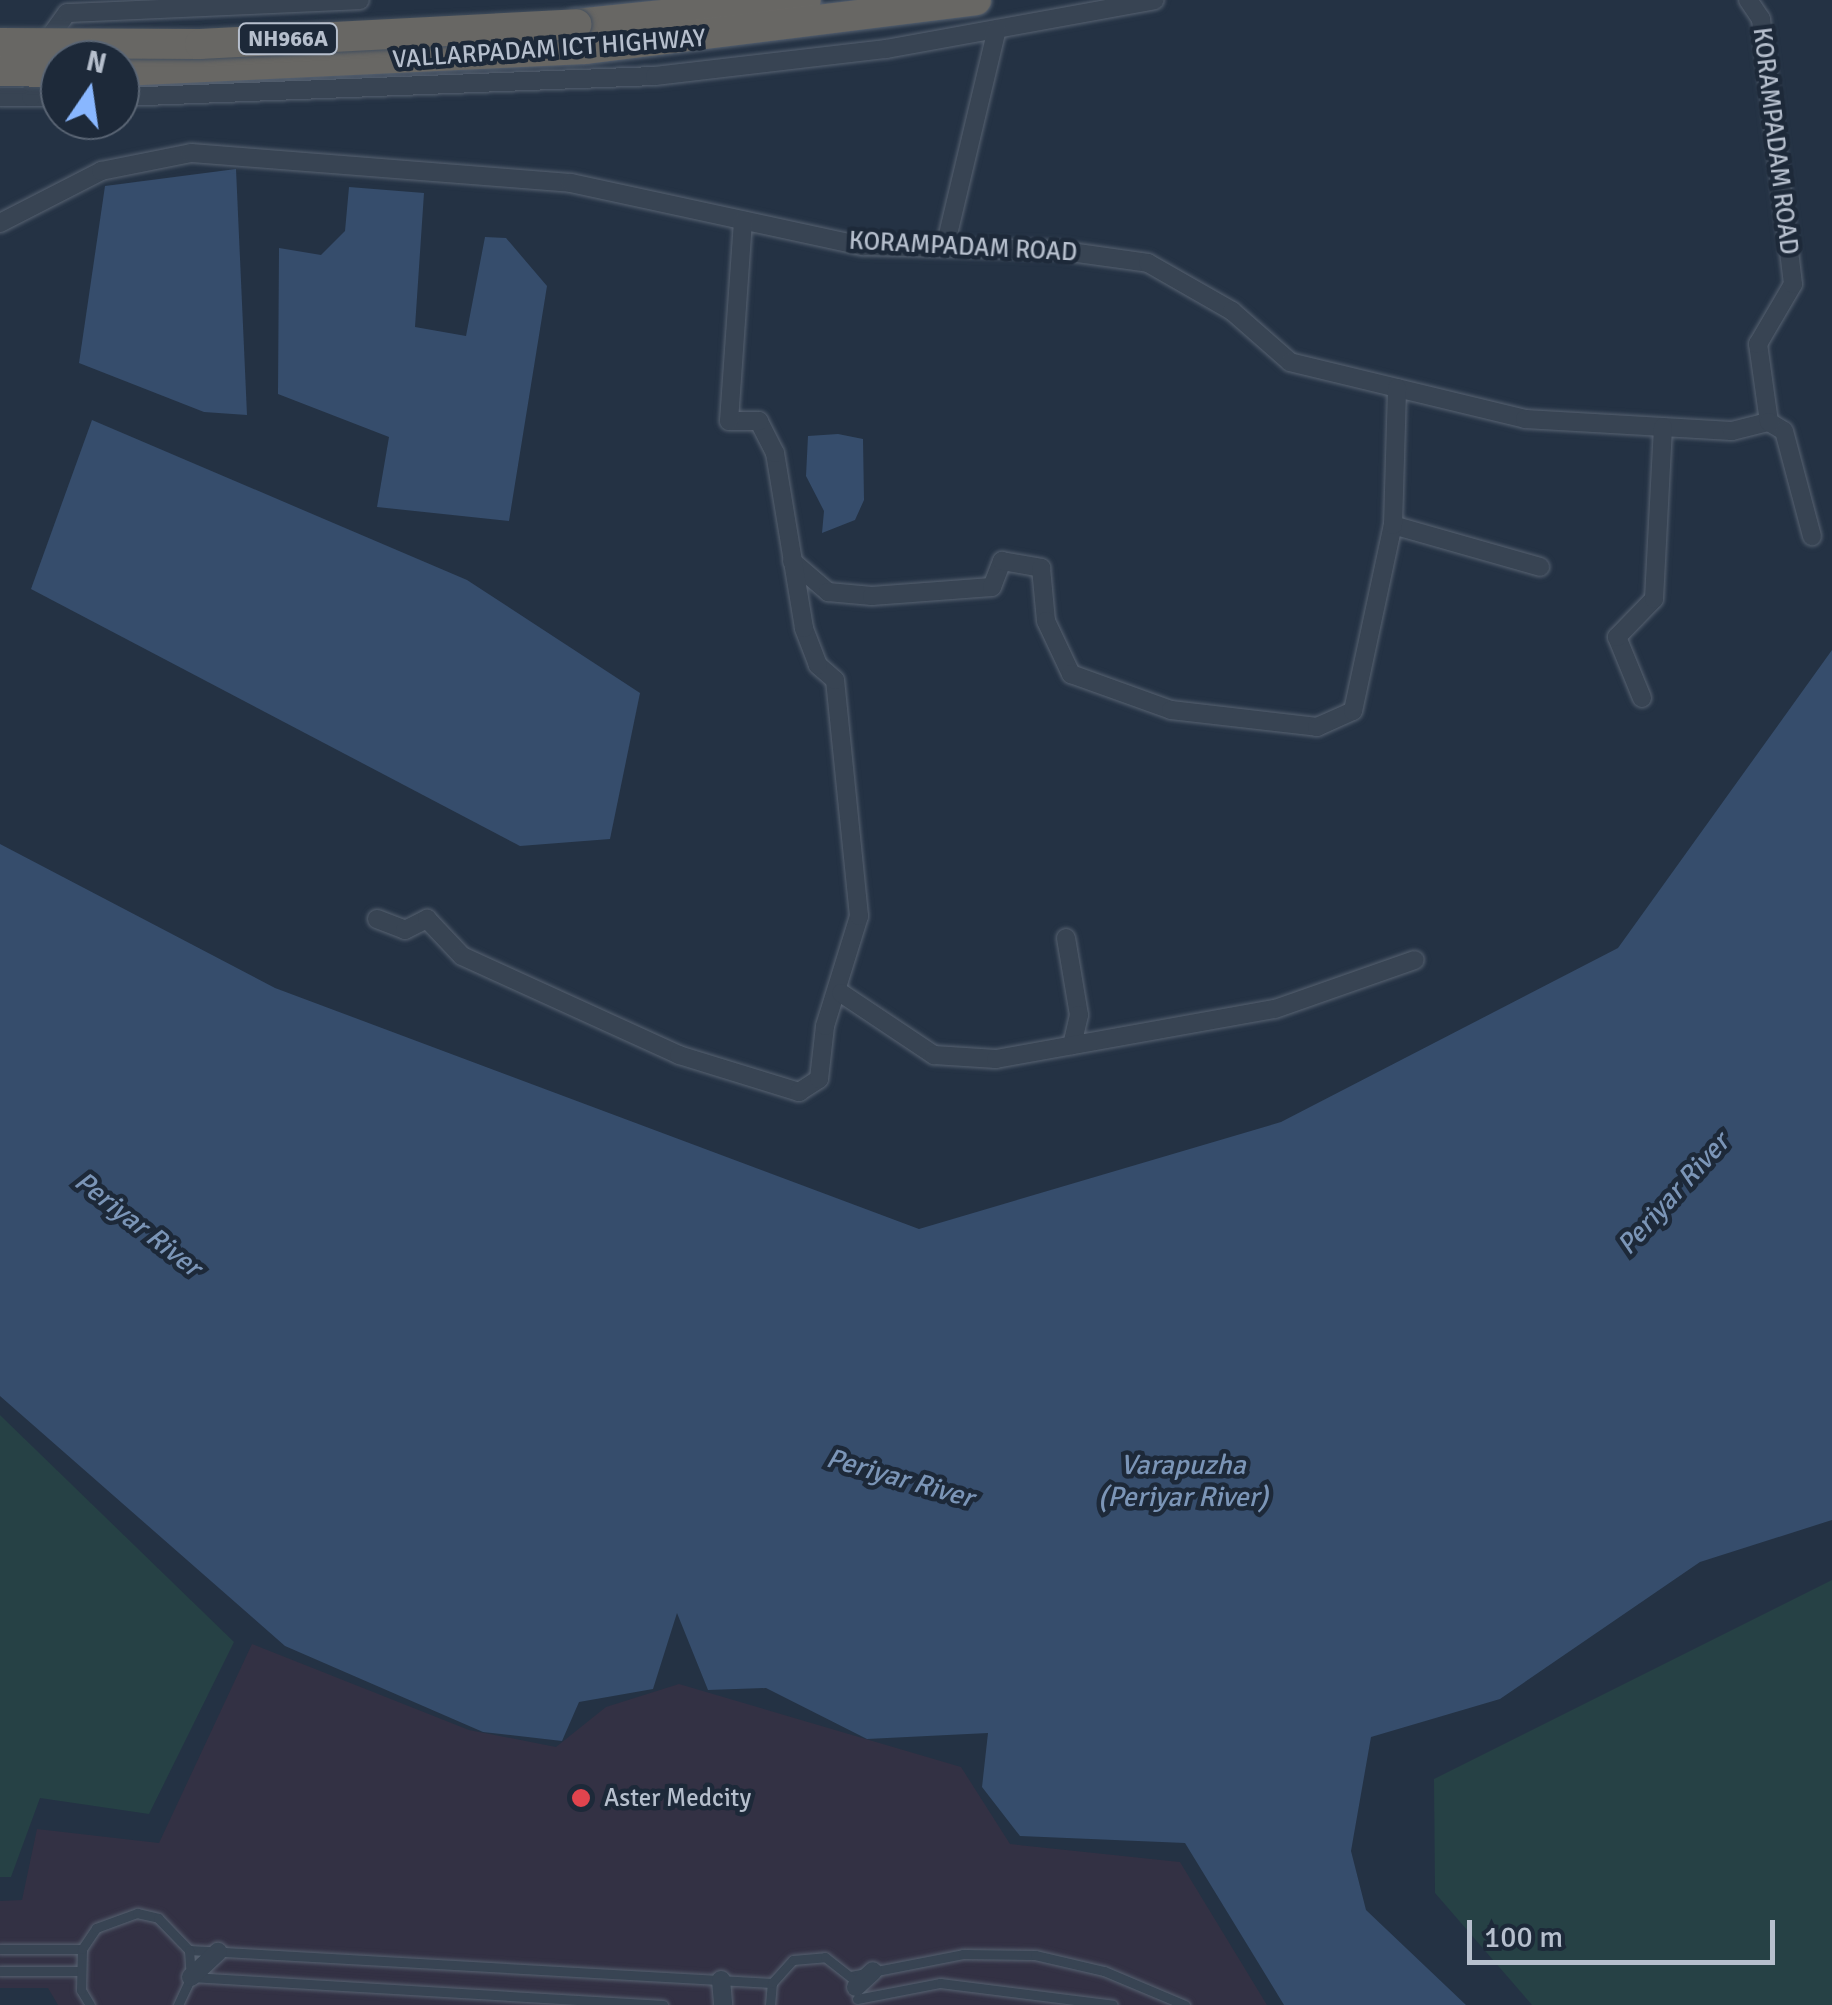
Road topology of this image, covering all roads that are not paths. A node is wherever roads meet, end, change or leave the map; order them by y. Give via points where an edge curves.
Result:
1 (360, 0) edge
2 (806, 0) edge
3 (976, 0) edge
4 (1155, 0) edge
5 (1748, 0) edge
6 (997, 28) junction
7 (580, 37) junction
8 (0, 43) edge
9 (140, 70) edge
10 (0, 71) edge
11 (40, 72) edge
12 (140, 96) edge
13 (0, 97) edge
14 (31, 97) junction
15 (40, 97) edge
16 (743, 220) junction
17 (0, 223) edge
18 (945, 247) junction
19 (1397, 388) junction
20 (1769, 422) junction
21 (1663, 427) junction
22 (1394, 525) junction
23 (1812, 536) dead end
24 (792, 560) junction
25 (1540, 567) dead end
26 (1642, 698) dead end
27 (377, 918) dead end
28 (1066, 938) dead end
29 (1415, 960) dead end
30 (841, 993) junction
31 (1072, 1045) junction
32 (0, 1949) edge
33 (82, 1949) junction
34 (188, 1950) junction
35 (218, 1952) junction
36 (0, 1971) edge
37 (873, 1971) joint
38 (78, 1972) junction
39 (191, 1977) junction
40 (721, 1980) junction
41 (772, 1983) junction
42 (855, 1992) edge
43 (90, 2005) edge
44 (178, 2005) edge
45 (662, 2005) edge
46 (723, 2005) edge
47 (770, 2005) edge
48 (1113, 2005) edge
49 (1186, 2005) edge

1 - 14 street via 67,13 39,52
2 - 7 highway, VALLARPADAM ICT HIGHWAY / NH966A
3 - 7 highway, VALLARPADAM ICT HIGHWAY / NH966A
4 - 6 street
5 - 20 street, KORAMPADAM ROAD via 1762,18 1793,284 1758,344
6 - 12 street via 656,76
6 - 18 street
7 - 8 highway, VALLARPADAM ICT HIGHWAY / NH966A, bridge
7 - 9 highway, VALLARPADAM ICT HIGHWAY / NH966A
10 - 11 highway, bridge
13 - 14 street
14 - 15 street
16 - 17 street, KORAMPADAM ROAD via 571,183 191,153 102,171
16 - 18 street, KORAMPADAM ROAD via 862,246
16 - 24 street via 729,421 759,422 775,453
18 - 19 street, KORAMPADAM ROAD via 1148,263 1232,310 1290,362
19 - 21 street, KORAMPADAM ROAD via 1525,419
19 - 22 street
20 - 21 street, KORAMPADAM ROAD via 1732,431
20 - 23 street via 1784,431
21 - 26 street via 1654,599 1617,637
22 - 24 street via 1353,712 1317,727 1171,710 1071,674 1046,621 1041,568 1002,561 992,587 872,596 828,592
22 - 25 street
24 - 30 street via 818,665 836,680 859,916
27 - 30 street via 405,930 427,919 462,956 680,1055 799,1092 819,1079 825,1026
28 - 31 street via 1079,1015
29 - 31 street via 1275,1009
30 - 31 street via 934,1055 996,1059
32 - 33 lane
33 - 34 lane via 96,1928 137,1913 177,1931
33 - 38 lane
34 - 35 lane
34 - 39 lane
35 - 39 street
35 - 40 lane
36 - 38 lane
37 - 42 street
37 - 49 lane via 963,1954 1035,1956 1104,1971
38 - 43 lane
39 - 44 lane
39 - 45 lane
40 - 41 lane
40 - 46 street
41 - 42 lane via 809,1955
41 - 47 lane
42 - 48 lane via 940,1983

